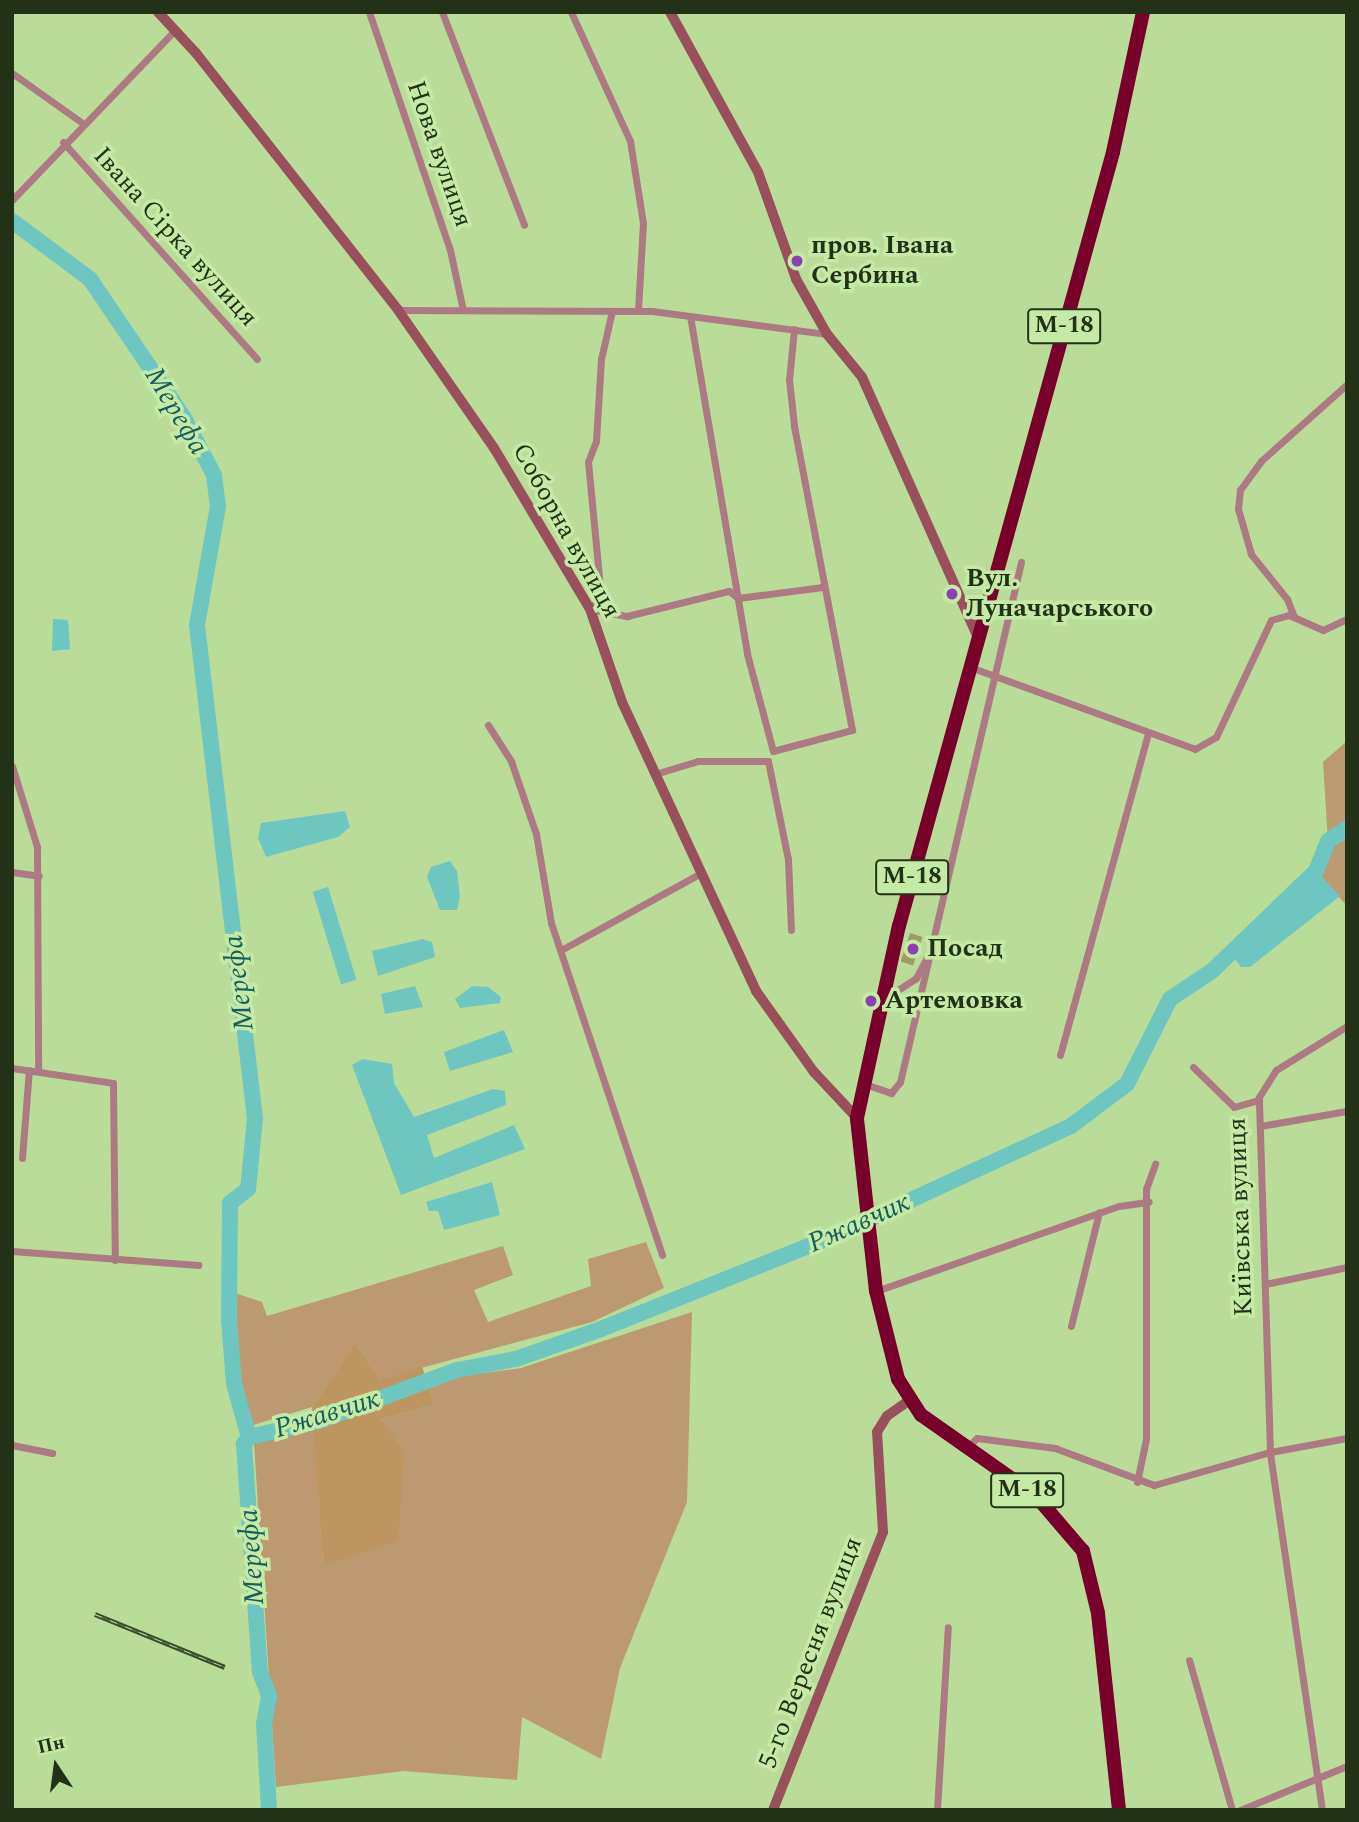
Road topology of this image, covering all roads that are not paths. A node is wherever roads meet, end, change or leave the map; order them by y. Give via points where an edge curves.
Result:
1 (158, 12) edge
2 (369, 12) edge
3 (442, 12) edge
4 (570, 12) edge
5 (670, 12) edge
6 (1143, 12) edge
7 (174, 31) junction
8 (12, 73) edge
9 (81, 122) junction
10 (63, 142) junction
11 (12, 200) edge
12 (524, 225) dead end
13 (398, 310) junction
14 (463, 310) junction
15 (612, 311) junction
16 (638, 311) junction
17 (690, 316) junction
18 (794, 329) junction
19 (827, 334) junction
20 (257, 359) dead end
21 (1347, 384) edge
22 (1021, 562) dead end
23 (822, 587) junction
24 (738, 598) junction
25 (1287, 599) junction
26 (590, 609) junction
27 (1279, 615) junction
28 (1294, 617) junction
29 (1347, 619) edge
30 (978, 637) junction
31 (970, 667) junction
32 (993, 677) junction
33 (488, 725) dead end
34 (1148, 733) junction
35 (773, 751) junction
36 (768, 761) junction
37 (12, 766) edge
38 (655, 774) junction
39 (12, 872) edge
40 (701, 873) junction
41 (39, 876) junction
42 (791, 930) dead end
43 (561, 950) junction
44 (931, 950) junction
45 (881, 1000) junction
46 (1347, 1026) edge
47 (1060, 1055) dead end
48 (1193, 1067) dead end
49 (12, 1068) edge
50 (29, 1070) junction
51 (38, 1072) junction
52 (862, 1083) junction
53 (1259, 1100) junction
54 (1347, 1111) edge
55 (857, 1118) junction
56 (1260, 1126) junction
57 (22, 1158) dead end
58 (1154, 1164) dead end
59 (1149, 1202) junction
60 (1099, 1212) junction
61 (12, 1251) edge
62 (662, 1255) dead end
63 (115, 1260) junction
64 (198, 1265) dead end
65 (1347, 1267) edge
66 (1265, 1283) junction
67 (876, 1291) junction
68 (1071, 1326) dead end
69 (910, 1400) junction
70 (1347, 1438) edge
71 (12, 1445) edge
72 (964, 1449) junction
73 (1270, 1452) junction
74 (52, 1453) dead end
75 (1137, 1482) junction
76 (948, 1627) dead end
77 (1189, 1660) dead end
78 (1347, 1766) edge
79 (1315, 1780) junction
80 (774, 1810) edge
81 (937, 1810) edge
82 (1119, 1810) edge
83 (1232, 1810) edge
84 (1240, 1810) edge
85 (1322, 1810) edge

1 - 7 street, Соборна вулиця
2 - 14 street, Нова вулиця via 450,250
3 - 12 street
4 - 16 street via 630,141 643,223
5 - 19 street via 731,117 796,279
6 - 30 highway, М-18 via 1113,152
7 - 9 street
7 - 13 street, Соборна вулиця
8 - 9 street
9 - 10 street
10 - 11 street
10 - 20 street, Івана Сірка вулиця
13 - 14 street
13 - 26 street, Соборна вулиця via 494,448
14 - 15 street
15 - 16 street
15 - 26 street via 587,483 601,597
16 - 17 street
17 - 18 street
17 - 24 street via 694,369
18 - 19 street
18 - 23 street via 789,380
19 - 30 street via 862,377
21 - 25 street via 1261,461 1240,490 1238,509 1251,554
22 - 32 street
23 - 24 street
23 - 35 street via 852,730
24 - 26 street via 729,591 627,616
24 - 35 street
25 - 27 street
25 - 28 street
26 - 38 street, Соборна вулиця via 622,702
27 - 28 street
27 - 34 street via 1268,624 1207,745 1180,746
28 - 29 street via 1323,630
30 - 31 highway, М-18
31 - 32 street
31 - 45 highway, М-18
32 - 34 street
32 - 44 street
33 - 43 street via 511,761 536,834 541,880
34 - 47 street
35 - 36 street
36 - 38 street via 698,761
36 - 42 street via 788,859
37 - 41 street via 37,847
38 - 40 street, Соборна вулиця
39 - 41 street
40 - 43 street
40 - 55 street, Соборна вулиця via 756,991 814,1072
41 - 51 street
43 - 62 street
44 - 45 street via 916,978
44 - 52 street via 897,1091
45 - 52 highway, М-18
46 - 53 street, Київська вулиця via 1276,1070 1263,1083
48 - 53 street via 1234,1107
49 - 50 street
50 - 51 street
50 - 57 street
51 - 63 street via 113,1083
52 - 55 highway, М-18
53 - 56 street, Київська вулиця
54 - 56 street
55 - 67 highway, М-18
56 - 66 street, Київська вулиця
58 - 59 street via 1148,1174
59 - 60 street
59 - 75 street via 1146,1439
60 - 67 street
60 - 68 street
61 - 63 street
63 - 64 street
65 - 66 street
66 - 73 street, Київська вулиця
67 - 69 highway, М-18 via 891,1363
69 - 72 highway, М-18
69 - 80 street, 5-го Вересня вулиця via 887,1416 877,1432 883,1532
70 - 73 street
71 - 74 street
72 - 75 street via 977,1438 1055,1448 1112,1466
72 - 82 highway, М-18 via 1035,1495 1072,1531 1090,1568
73 - 75 street via 1154,1485
73 - 79 street, Київська вулиця
76 - 81 street
77 - 83 street
78 - 79 street
79 - 84 street
79 - 85 street, Київська вулиця

